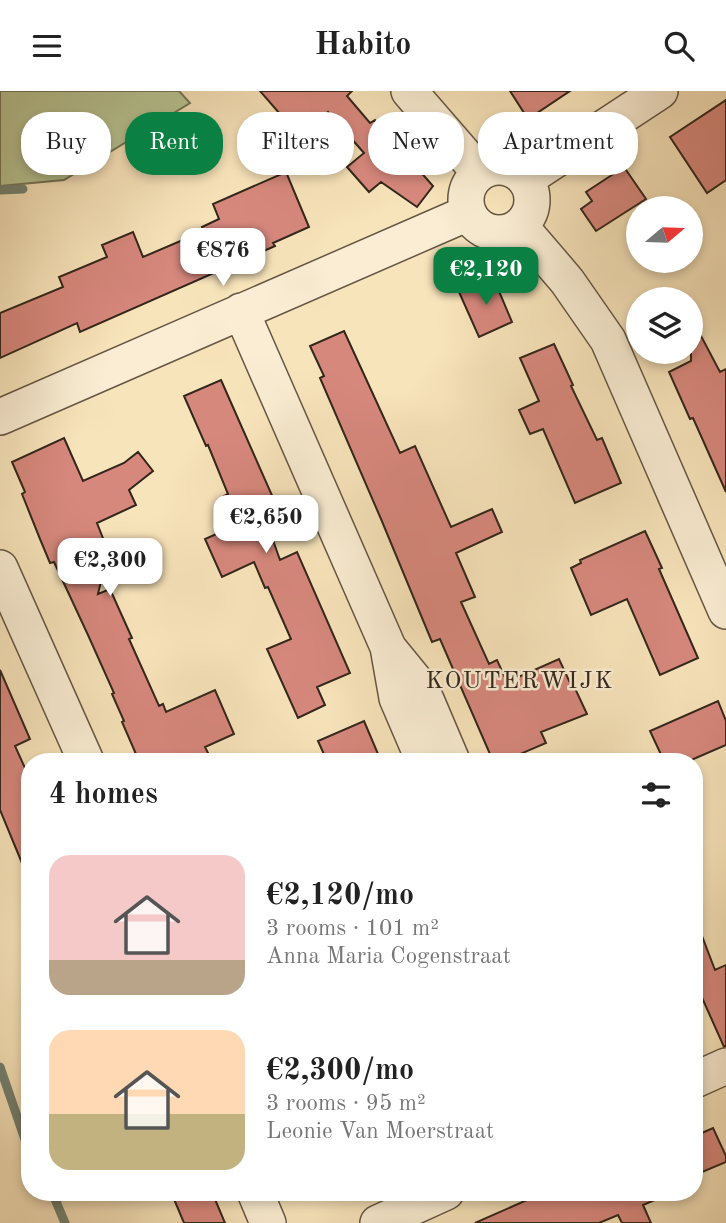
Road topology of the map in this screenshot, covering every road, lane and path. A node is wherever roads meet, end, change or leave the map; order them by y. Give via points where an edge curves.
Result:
1 (409, 91) edge
2 (660, 91) edge
3 (478, 171) edge
4 (478, 175) edge
5 (521, 175) edge
6 (526, 179) junction
7 (468, 213) junction
8 (520, 226) junction
9 (241, 311) junction
10 (0, 417) edge
11 (0, 568) edge
12 (726, 611) edge
13 (388, 647) junction
14 (82, 753) edge
15 (421, 753) edge
16 (449, 753) edge
17 (726, 1066) edge
18 (703, 1076) edge
19 (259, 1201) edge
20 (426, 1201) edge
21 (268, 1223) edge
22 (378, 1223) edge

1 - 3 street
2 - 6 street
4 - 7 street via 466,193
5 - 6 street
6 - 8 street via 532,202
7 - 8 street via 474,223 492,233 508,233
7 - 9 street
8 - 12 street via 567,281 608,340
9 - 10 street
9 - 13 street
11 - 14 street
13 - 15 street via 397,698
13 - 16 street via 421,688
17 - 18 street
19 - 21 street
20 - 22 street

